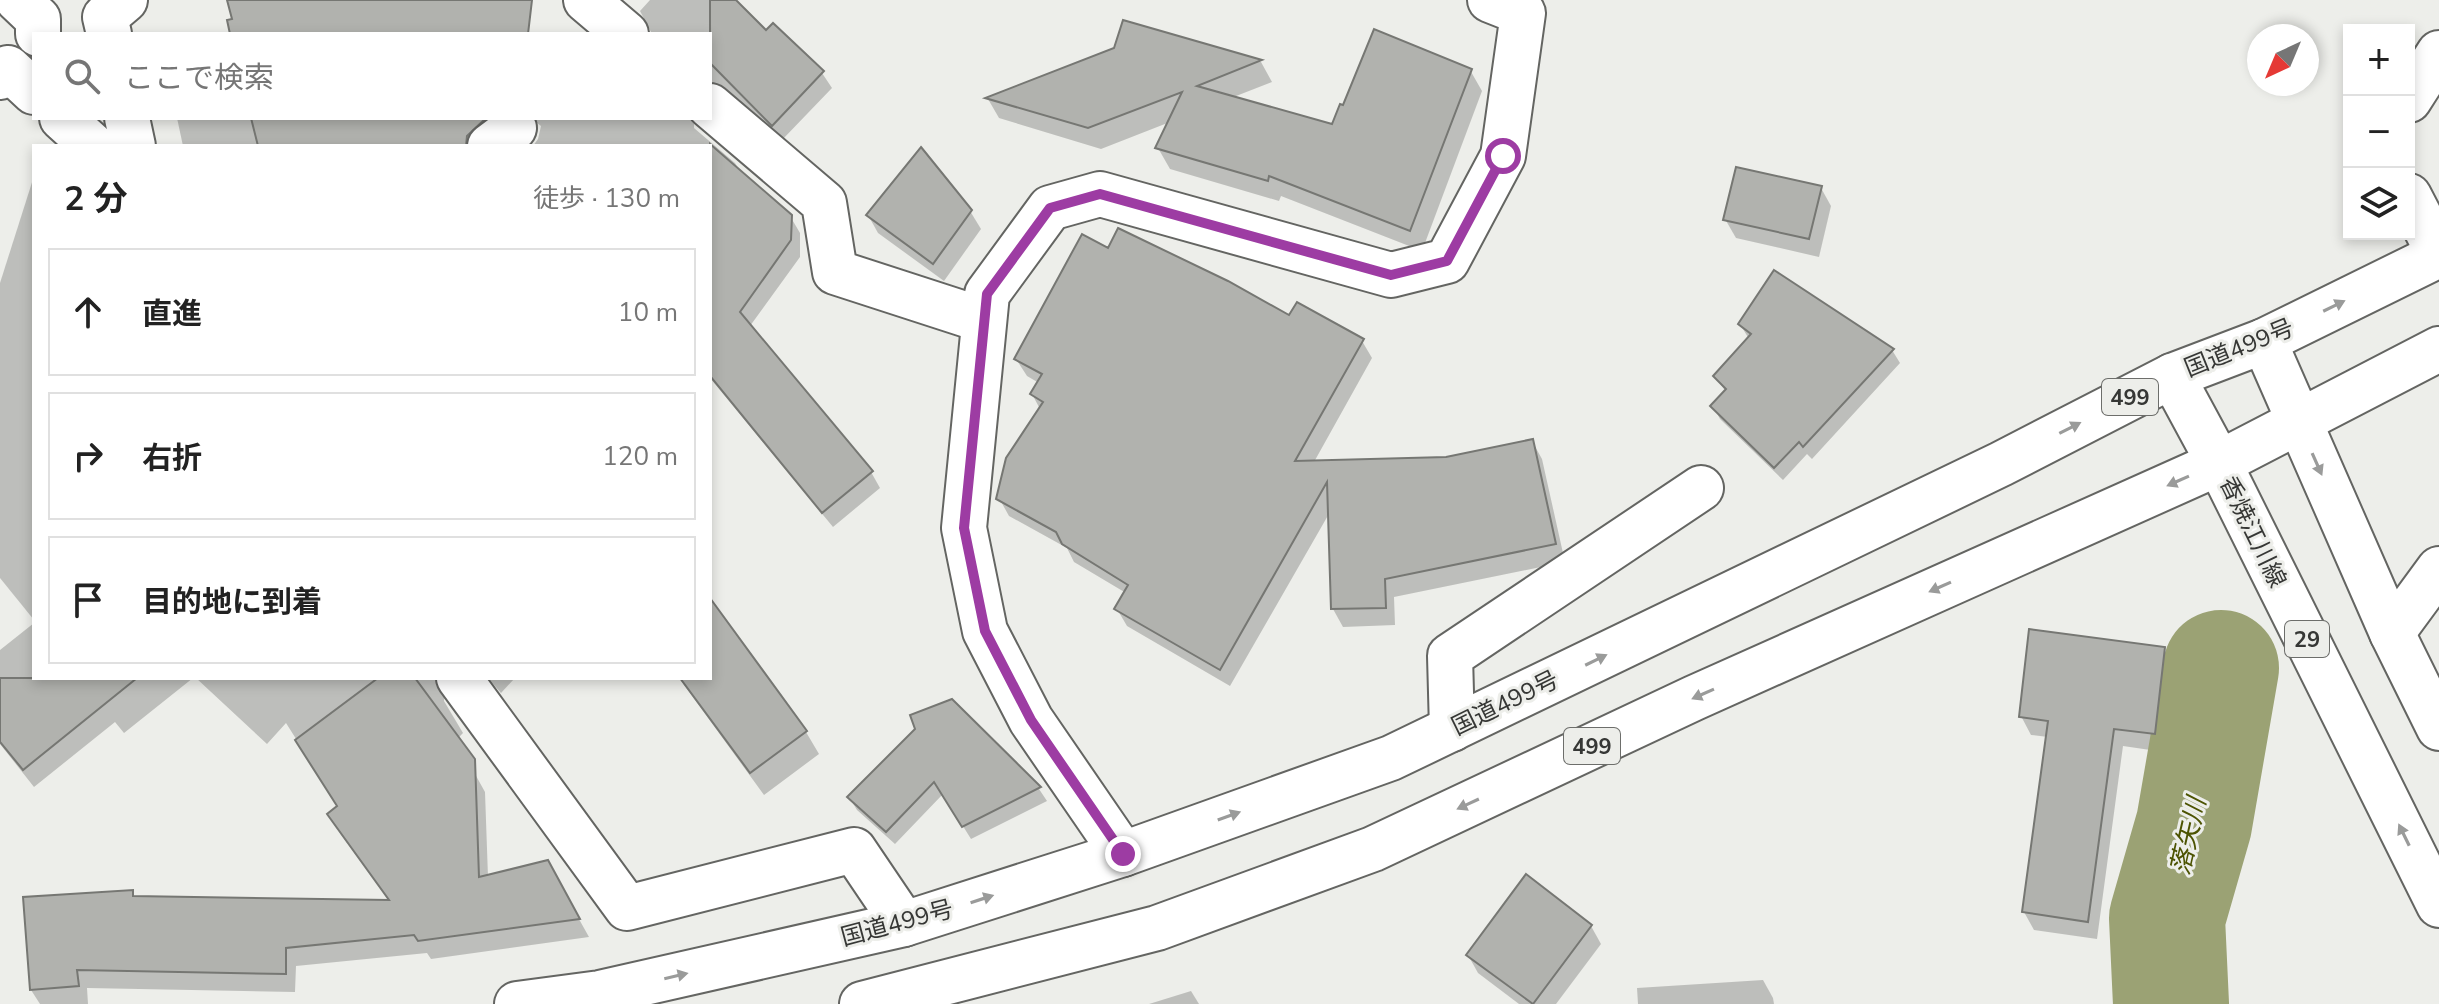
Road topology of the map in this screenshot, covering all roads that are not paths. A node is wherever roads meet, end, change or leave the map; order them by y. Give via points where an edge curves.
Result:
1 (18, 0) edge
2 (125, 0) edge
3 (586, 0) edge
4 (1490, 0) edge
5 (38, 32) edge
6 (109, 32) edge
7 (624, 32) edge
8 (2439, 53) edge
9 (0, 77) edge
10 (32, 90) edge
11 (2412, 96) edge
12 (712, 108) edge
13 (64, 120) edge
14 (127, 120) edge
15 (91, 144) edge
16 (133, 144) edge
17 (2415, 208) edge
18 (2439, 255) edge
19 (983, 320) junction
20 (2264, 341) junction
21 (2439, 349) edge
22 (2172, 376) junction
23 (2298, 422) junction
24 (2219, 463) junction
25 (1701, 488) dead end
26 (2439, 569) edge
27 (2392, 633) junction
28 (460, 680) edge
29 (2439, 728) edge
30 (1452, 729) junction
31 (1123, 854) junction
32 (2439, 905) edge
33 (904, 924) junction
34 (517, 1004) edge
35 (862, 1004) edge

1 - 5 main road via 38,19
2 - 6 main road via 105,17
3 - 7 main road
4 - 19 main road via 1523,13 1503,156 1447,261 1391,275 1100,194 1050,208 987,294
8 - 11 main road
9 - 10 main road via 8,68
12 - 19 main road via 824,203 835,272
13 - 15 main road
14 - 16 main road
17 - 18 main road
20 -> 18 main road, 国道499号 / 499
19 - 31 main road via 964,528 985,631 1031,720
20 - 22 main road, 国道499号 / 499
20 - 23 main road
21 - 23 main road, 499
22 - 24 main road, 香焼江川線 / 29
30 -> 22 main road, 国道499号 / 499
23 - 24 main road, 499
23 -> 27 main road
32 -> 24 main road, 香焼江川線 / 29
24 -> 35 main road, 499 via 1694,698 1373,849 1157,928
25 - 30 main road via 1450,656
26 - 27 main road
27 - 29 main road
28 - 33 main road via 627,908 854,850
31 -> 30 main road, 国道499号 / 499 via 1391,758
33 -> 31 main road, 国道499号 / 499
34 -> 33 main road, 国道499号 / 499 via 600,993

